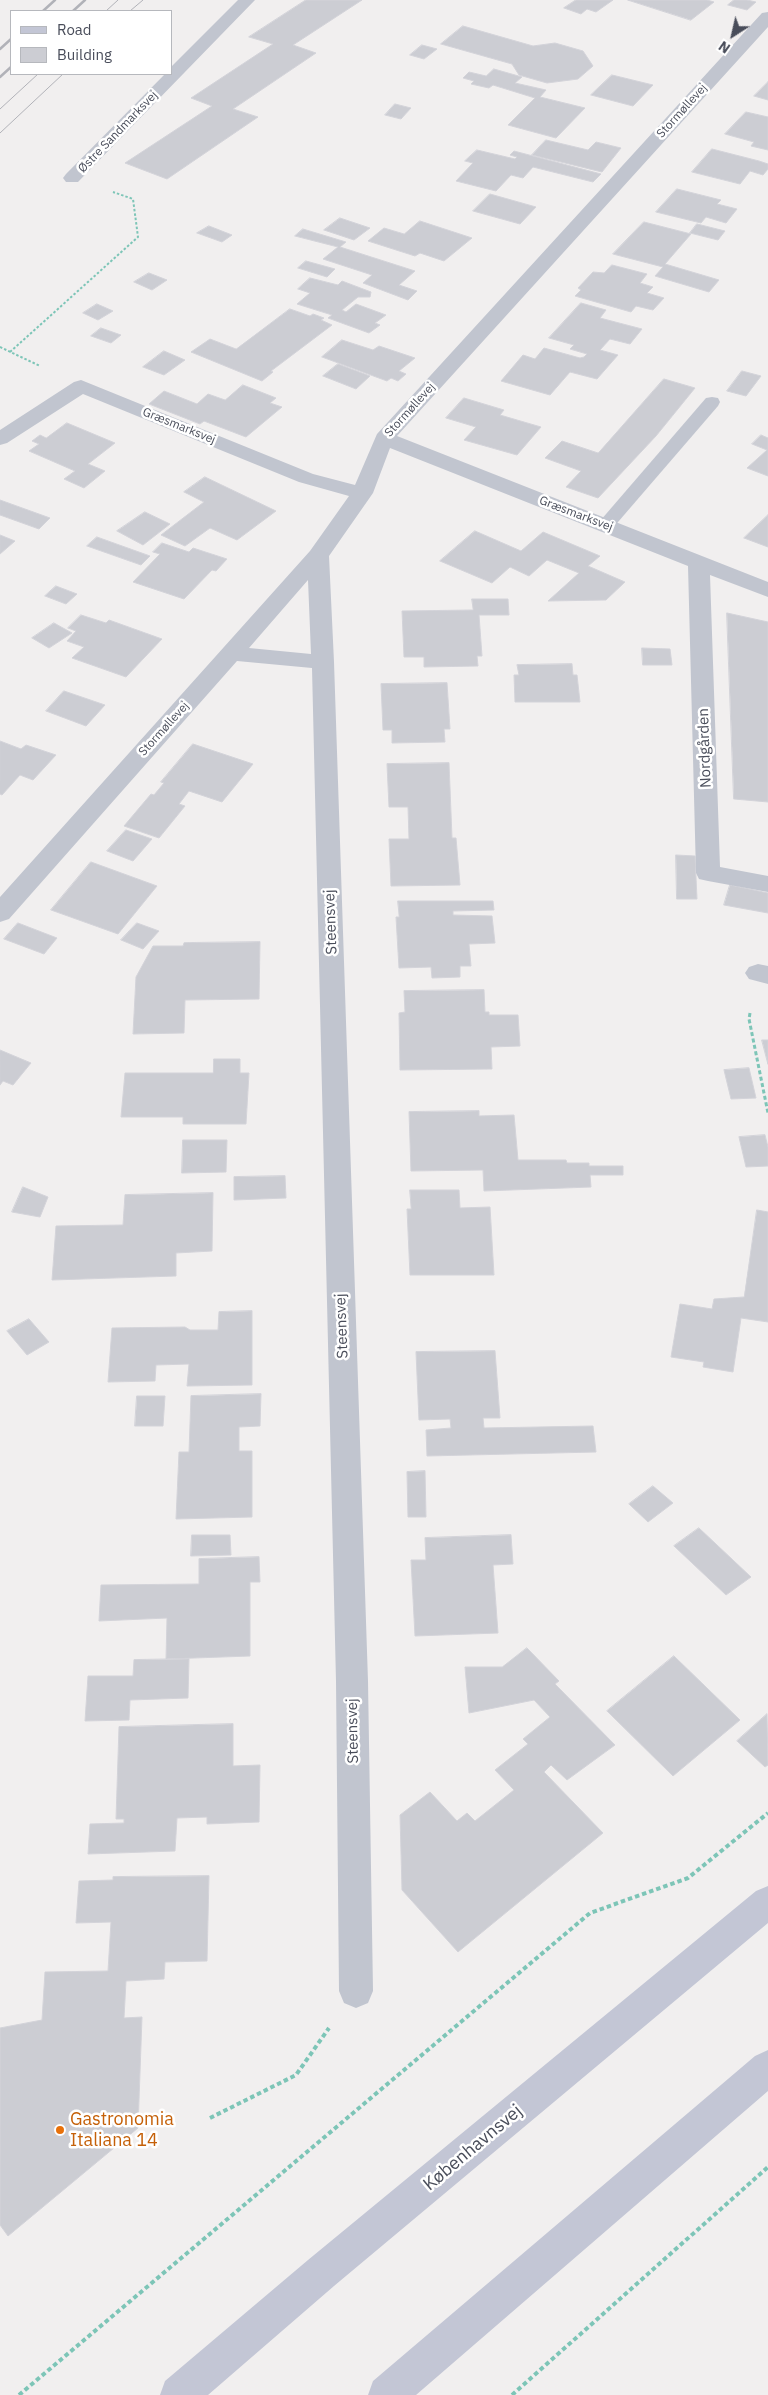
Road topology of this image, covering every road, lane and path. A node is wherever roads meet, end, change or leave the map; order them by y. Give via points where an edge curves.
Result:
1 (247, 0) edge
2 (768, 17) edge
3 (72, 178) joint
4 (10, 352) dead end
5 (712, 402) dead end
6 (384, 438) junction
7 (0, 439) edge
8 (362, 493) junction
9 (606, 525) junction
10 (318, 556) junction
11 (699, 562) junction
12 (768, 590) edge
13 (232, 653) junction
14 (323, 662) junction
15 (768, 884) edge
16 (0, 913) edge
17 (763, 974) edge
18 (768, 1113) edge
19 (768, 1812) edge
20 (768, 1902) edge
21 (356, 1991) joint
22 (768, 2068) edge
23 (210, 2118) dead end
24 (768, 2167) edge
25 (19, 2395) edge
26 (179, 2395) edge
27 (387, 2395) edge
28 (512, 2395) edge

1 - 3 street, Østre Sandmarksvej
2 - 6 street, Stormøllevej
3 - 4 path via 133,199 138,237
5 - 9 lane
6 - 8 street, Stormøllevej
6 - 9 street, Græsmarksvej
7 - 8 street, Græsmarksvej via 81,386 306,478
8 - 10 street, Stormøllevej
9 - 11 street, Græsmarksvej
10 - 13 street, Stormøllevej
10 - 14 street, Steensvej
11 - 12 street, Græsmarksvej
11 - 15 street, Nordgården via 708,873
13 - 14 street
13 - 16 street, Stormøllevej
14 - 21 street, Steensvej via 352,1681
17 - 18 path via 749,1019
19 - 25 path via 688,1878 590,1913
20 - 26 main road, Københavnsvej
21 - 23 path via 296,2075
22 - 27 main road
24 - 28 path

